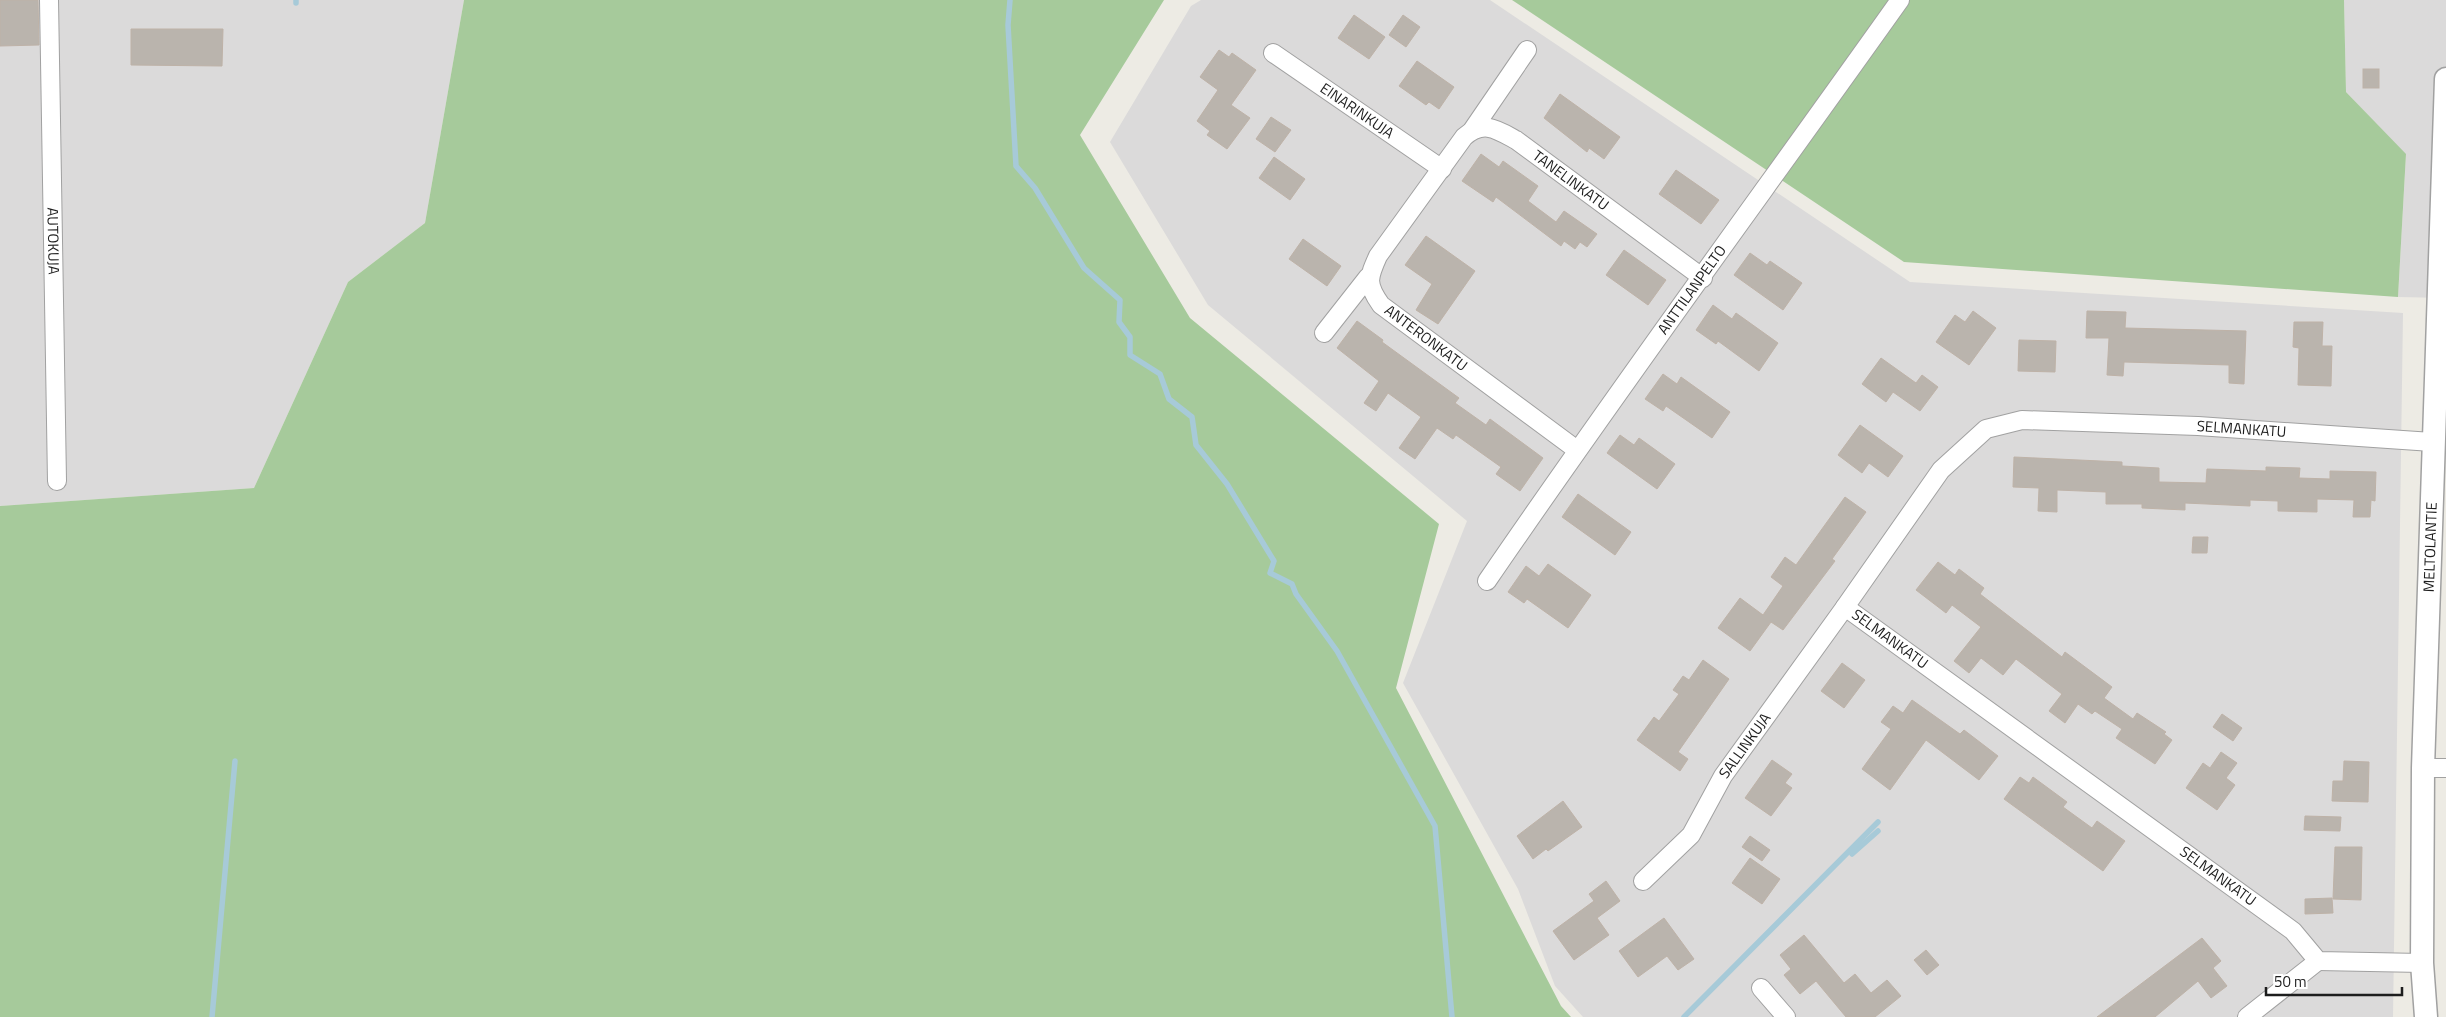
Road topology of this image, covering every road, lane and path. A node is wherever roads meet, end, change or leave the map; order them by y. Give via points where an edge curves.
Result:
1 (49, 0) edge
2 (1900, 0) edge
3 (1527, 50) dead end
4 (1273, 53) dead end
5 (2446, 79) edge
6 (1473, 128) junction
7 (1442, 169) junction
8 (2443, 242) edge
9 (1368, 277) junction
10 (1703, 278) junction
11 (1324, 334) dead end
12 (2432, 442) junction
13 (1577, 450) junction
14 (57, 481) dead end
15 (1487, 581) dead end
16 (1845, 607) junction
17 (2423, 768) junction
18 (2446, 768) edge
19 (1643, 881) dead end
20 (2318, 961) junction
21 (2422, 962) junction
22 (1762, 988) dead end
23 (1786, 1017) edge
24 (2247, 1017) edge
25 (2426, 1017) edge

1 - 14 street, AUTOKUJA
2 - 10 street, ANTTILANPELTO
3 - 6 street
4 - 7 street, EINARINKUJA
5 - 8 street, MELTOLANTIE
6 - 7 street
6 - 10 street, TANELINKATU via 1493,128 1516,140
7 - 9 street via 1378,256
8 - 12 street, MELTOLANTIE
9 - 11 street
9 - 13 street, ANTERONKATU via 1372,293 1381,305
10 - 13 street, ANTTILANPELTO
12 - 16 street, SELMANKATU via 2198,426 2032,420 1986,429 1941,470
12 - 17 street, MELTOLANTIE
13 - 15 street, ANTTILANPELTO
16 - 19 street, SALLINKUJA via 1723,776 1691,835
16 - 20 street, SELMANKATU via 2280,921 2293,931
17 - 18 street
17 - 21 street, MELTOLANTIE
20 - 21 street
20 - 24 street
21 - 25 street, MELTOLANTIE
22 - 23 street

